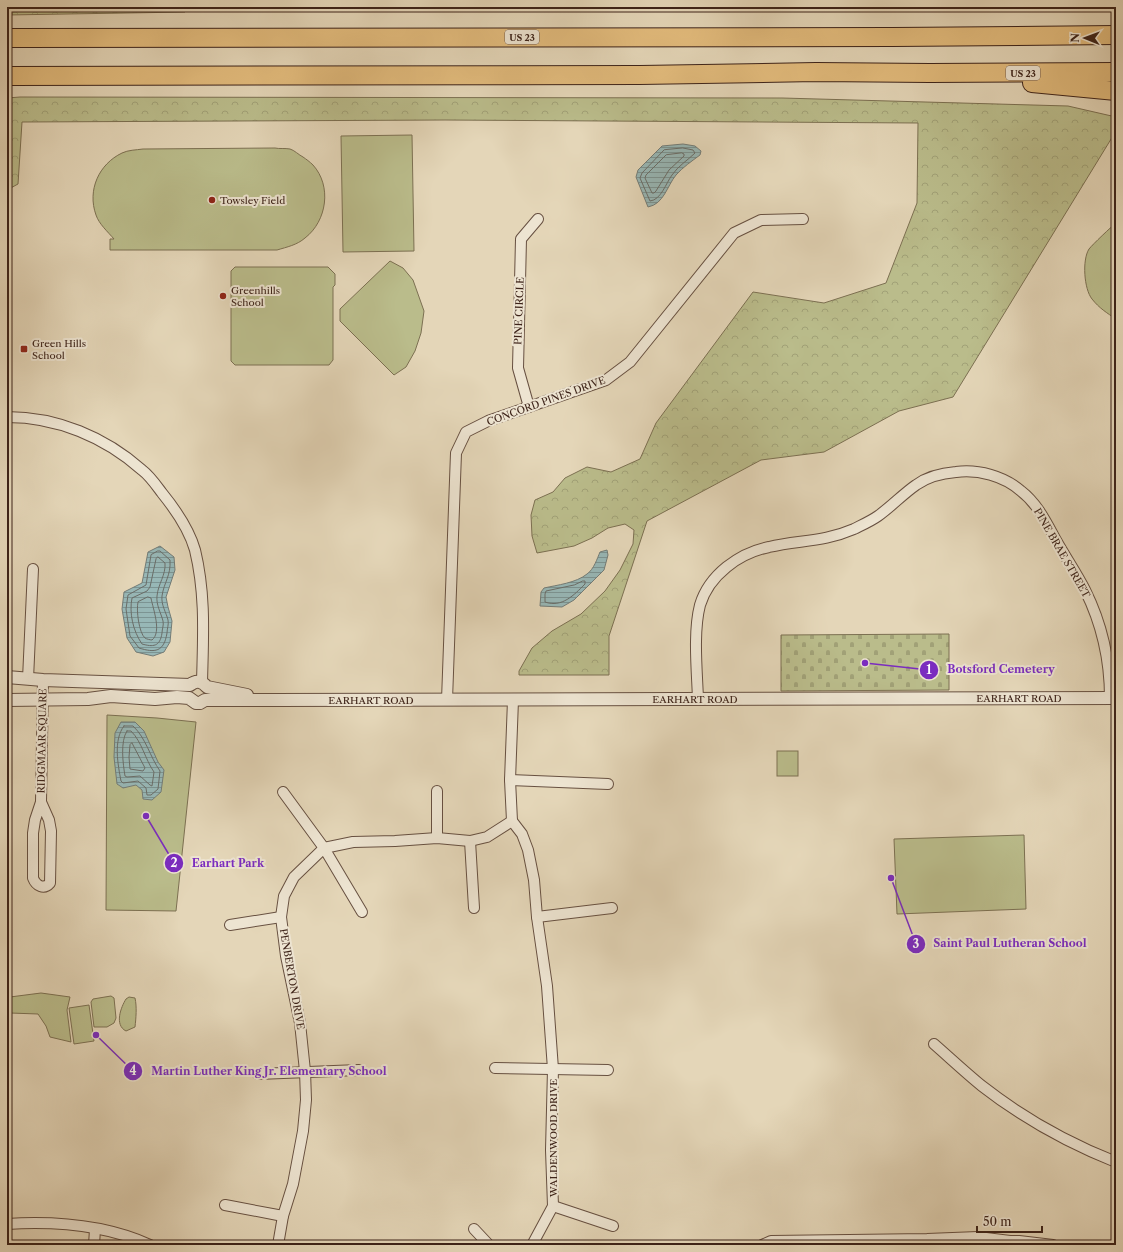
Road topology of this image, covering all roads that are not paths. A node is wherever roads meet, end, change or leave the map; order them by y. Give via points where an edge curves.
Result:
1 (1116, 26) edge
2 (1037, 35) junction
3 (1116, 35) edge
4 (7, 38) edge
5 (1116, 72) edge
6 (930, 73) junction
7 (7, 76) edge
8 (1116, 91) edge
9 (538, 219) dead end
10 (803, 219) dead end
11 (529, 407) junction
12 (7, 417) edge
13 (33, 569) dead end
14 (7, 677) edge
15 (28, 679) junction
16 (43, 680) junction
17 (198, 685) junction
18 (189, 698) junction
19 (1113, 698) edge
20 (698, 699) junction
21 (7, 700) edge
22 (42, 700) junction
23 (205, 700) junction
24 (274, 700) junction
25 (446, 700) junction
26 (513, 700) junction
27 (510, 780) junction
28 (608, 784) dead end
29 (437, 791) dead end
30 (283, 792) dead end
31 (40, 802) junction
32 (512, 821) junction
33 (437, 838) junction
34 (470, 841) junction
35 (324, 848) junction
36 (474, 908) dead end
37 (612, 908) dead end
38 (362, 912) dead end
39 (281, 917) junction
40 (536, 917) junction
41 (230, 925) dead end
42 (934, 1044) dead end
43 (495, 1068) dead end
44 (359, 1070) dead end
45 (552, 1070) junction
46 (608, 1070) dead end
47 (305, 1071) junction
48 (258, 1074) dead end
49 (1116, 1162) edge
50 (225, 1205) dead end
51 (553, 1206) junction
52 (283, 1216) junction
53 (7, 1224) edge
54 (613, 1226) dead end
55 (95, 1229) junction
56 (474, 1229) dead end
57 (94, 1245) edge
58 (150, 1245) edge
59 (278, 1245) edge
60 (489, 1245) edge
61 (532, 1245) edge
62 (762, 1245) edge
63 (1053, 1245) edge

1 - 2 highway
2 - 3 highway, US 23
2 - 4 highway, US 23
5 - 6 highway, US 23
6 - 7 highway, US 23
6 - 8 highway
9 - 11 street, PINE CIRCLE via 521,239 518,368
10 - 11 street, CONCORD PINES DRIVE via 761,220 734,233 630,362 606,380
11 - 25 street, CONCORD PINES DRIVE via 488,421 466,432 456,453
12 - 17 street via 38,419 64,426 116,449 143,471 173,506 194,548 201,578 204,635
13 - 15 street
14 - 15 street, EARHART ROAD
15 - 16 street, EARHART ROAD
16 - 17 street, EARHART ROAD
16 - 22 street, RIDGMAAR SQUARE
17 - 18 street via 187,692
17 - 23 street via 208,695
17 - 24 street, EARHART ROAD
18 - 22 street, EARHART ROAD via 110,696
18 - 23 street, EARHART ROAD via 196,703
19 - 20 street, EARHART ROAD
19 - 20 street, PINE BRAE STREET via 1103,637 1094,611 1085,590 1043,518 1030,499 1009,482 994,476 966,471 940,475 917,484 879,515 844,533 818,540 769,546 731,562 712,582 700,605 697,633
20 - 26 street, EARHART ROAD
21 - 22 street, EARHART ROAD
22 - 31 street, RIDGMAAR SQUARE
23 - 24 street, EARHART ROAD
24 - 25 street, EARHART ROAD
25 - 26 street, EARHART ROAD
26 - 27 street
27 - 28 street
27 - 32 street
29 - 33 street
30 - 35 street
31 - 31 street, RIDGMAAR SQUARE via 33,833 33,878 35,883 44,887 50,883 51,831 49,820
32 - 34 street via 487,837
32 - 40 street, WALDENWOOD DRIVE via 522,834 528,850 534,880
33 - 34 street
33 - 35 street via 353,842
34 - 36 street
35 - 38 street
35 - 39 street, PENBERTON DRIVE via 294,877 284,896
37 - 40 street
39 - 41 street
39 - 47 street, PENBERTON DRIVE via 300,1023
40 - 45 street, WALDENWOOD DRIVE via 547,986
42 - 49 street via 982,1086 1036,1124
43 - 45 street, WALDENWOOD DRIVE
44 - 47 street
45 - 46 street, WALDENWOOD DRIVE
45 - 51 street, WALDENWOOD DRIVE
47 - 48 street
47 - 52 street, PENBERTON DRIVE via 306,1100 302,1131 293,1184
50 - 52 street
51 - 54 street, WALDENWOOD DRIVE
51 - 61 street, WALDENWOOD DRIVE
52 - 59 street, PENBERTON DRIVE
53 - 55 street via 58,1223
55 - 57 street
55 - 58 street via 121,1234
56 - 60 street
62 - 63 street via 771,1241 978,1237

